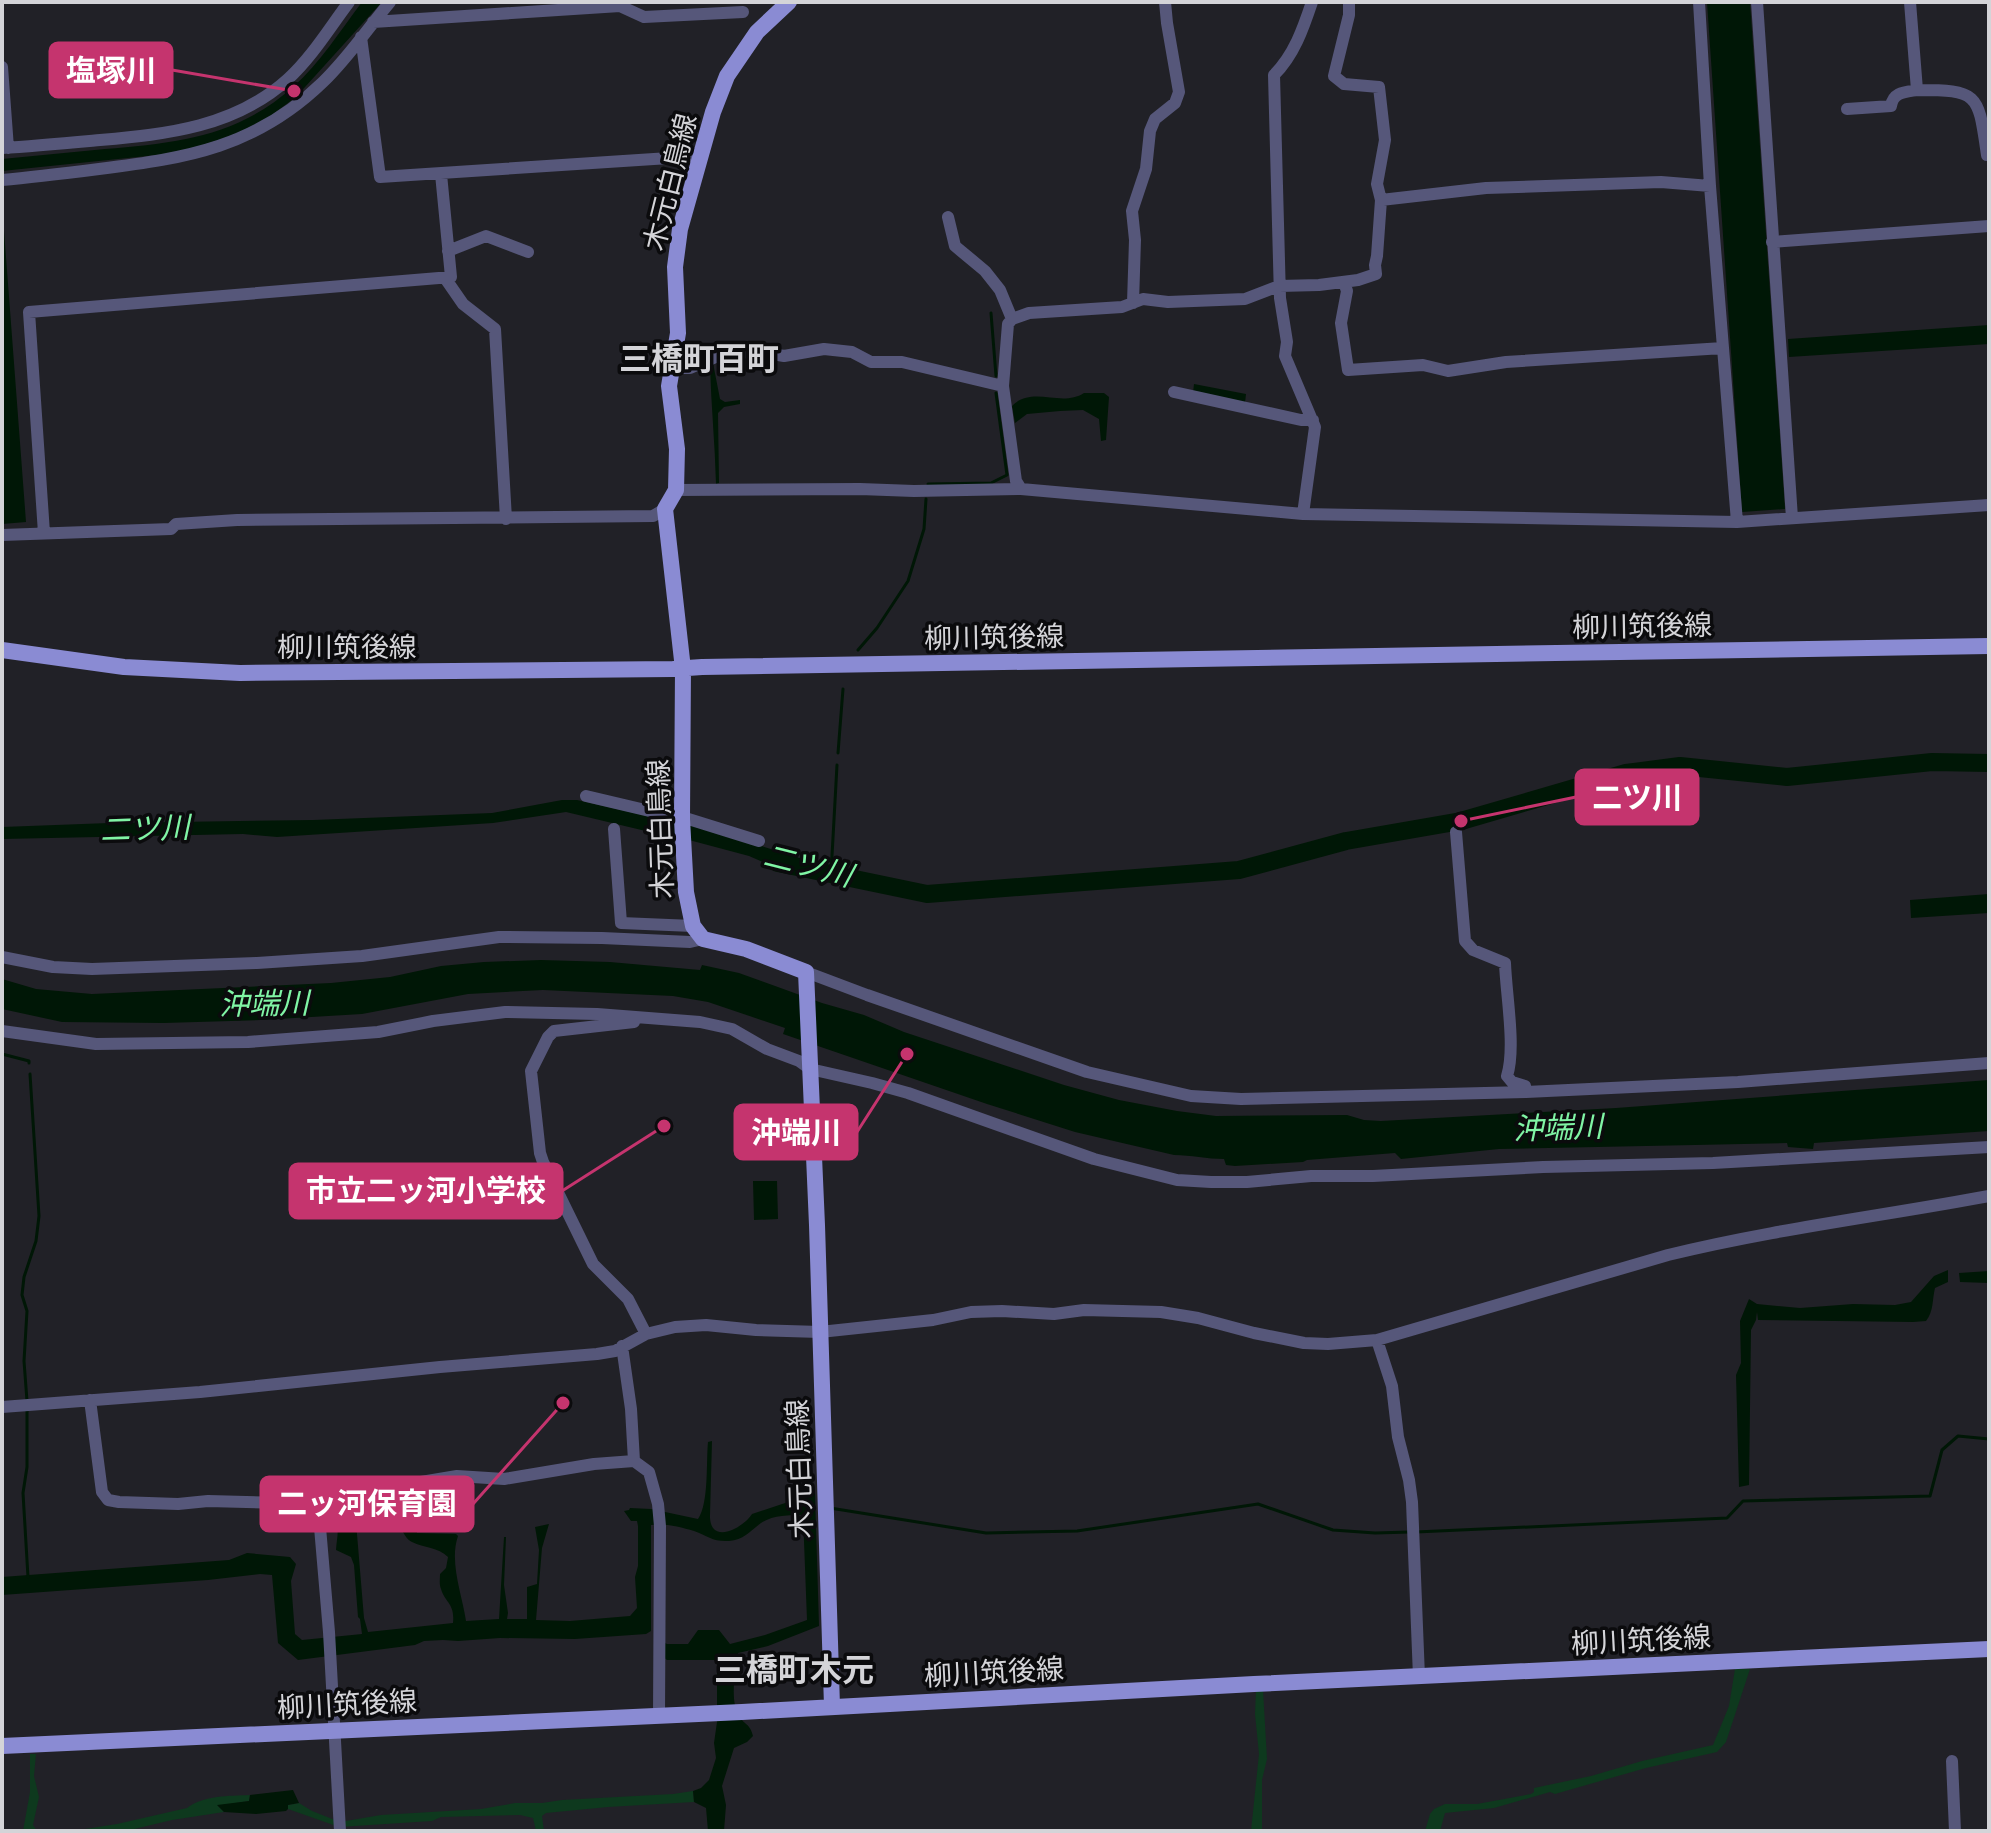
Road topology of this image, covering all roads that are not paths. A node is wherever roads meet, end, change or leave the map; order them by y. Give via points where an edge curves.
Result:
1 (349, 2) edge
2 (390, 2) edge
3 (789, 2) edge
4 (1165, 2) edge
5 (1312, 2) edge
6 (1349, 2) edge
7 (1699, 2) edge
8 (1757, 2) edge
9 (1910, 2) edge
10 (743, 7) edge
11 (373, 22) junction
12 (757, 32) junction
13 (361, 37) junction
14 (2, 67) edge
15 (1917, 90) junction
16 (1847, 109) dead end
17 (5, 148) edge
18 (1989, 155) edge
19 (700, 156) junction
20 (441, 174) junction
21 (2, 180) edge
22 (1710, 186) junction
23 (1381, 200) junction
24 (948, 217) dead end
25 (1989, 226) edge
26 (1772, 242) junction
27 (448, 251) junction
28 (528, 252) dead end
29 (445, 278) junction
30 (1344, 282) junction
31 (1279, 286) junction
32 (1133, 303) junction
33 (1012, 319) junction
34 (1723, 348) junction
35 (673, 368) junction
36 (1003, 386) junction
37 (1174, 392) dead end
38 (1313, 420) junction
39 (1021, 489) junction
40 (676, 490) junction
41 (1989, 505) edge
42 (665, 509) junction
43 (1303, 514) junction
44 (1792, 518) junction
45 (506, 519) junction
46 (1737, 522) junction
47 (44, 533) junction
48 (2, 535) edge
49 (1989, 646) edge
50 (2, 650) edge
51 (683, 669) junction
52 (586, 796) dead end
53 (682, 818) junction
54 (614, 829) dead end
55 (1456, 832) dead end
56 (759, 841) dead end
57 (698, 932) junction
58 (2, 957) edge
59 (806, 977) junction
60 (661, 1019) junction
61 (2, 1031) edge
62 (810, 1063) junction
63 (1989, 1063) edge
64 (1526, 1092) junction
65 (1989, 1147) edge
66 (1989, 1196) edge
67 (820, 1332) junction
68 (644, 1335) junction
69 (1377, 1340) junction
70 (626, 1344) junction
71 (90, 1400) junction
72 (2, 1407) edge
73 (634, 1461) junction
74 (318, 1504) junction
75 (1989, 1649) edge
76 (1419, 1677) junction
77 (832, 1706) junction
78 (659, 1715) junction
79 (335, 1730) junction
80 (2, 1746) edge
81 (1952, 1761) dead end
82 (340, 1826) edge
83 (1955, 1831) edge

1 - 17 street via 288,79 230,115 158,135
2 - 11 street
3 - 12 main road, 木元白鳥線
4 - 32 street via 1179,92 1150,131 1146,169 1132,211
5 - 31 street via 1292,52 1274,75
6 - 23 street via 1334,76 1344,84 1379,87 1385,140 1377,184
7 - 22 street
8 - 26 street
9 - 15 street
10 - 11 street via 644,17 620,6
10 - 12 street
11 - 13 street
12 - 19 main road, 木元白鳥線 via 727,76
13 - 20 street via 380,177
13 - 21 street via 324,82 269,125 239,140 176,158
14 - 17 street
15 - 16 street via 1898,94 1891,106
15 - 18 street via 1966,94 1977,104
19 - 20 street
19 - 35 main road, 木元白鳥線 via 675,267 678,321
20 - 27 street
22 - 23 street via 1661,182 1486,188
22 - 34 street
23 - 30 street via 1376,274
24 - 33 street via 955,246 1000,290
25 - 26 street
26 - 44 street
27 - 28 street via 486,236
27 - 29 street via 451,277
29 - 45 street via 463,304 495,329
29 - 47 street via 29,312
30 - 31 street
30 - 34 street via 1341,323 1348,370 1423,365 1448,371 1506,362
31 - 32 street via 1245,299
31 - 38 street via 1285,356
32 - 33 street
33 - 36 street
34 - 46 street
35 - 36 street via 755,351 784,356 824,349
35 - 40 main road, 木元白鳥線 via 669,386
36 - 39 street
37 - 38 street
38 - 43 street
39 - 40 street
39 - 43 street
40 - 42 main road, 木元白鳥線
41 - 44 street
42 - 45 street via 653,516
42 - 51 main road, 木元白鳥線
43 - 46 street
44 - 46 street
45 - 47 street via 237,520 176,524 171,529
47 - 48 street
49 - 51 main road, 柳川筑後線
50 - 51 main road, 柳川筑後線 via 124,667 240,673
51 - 53 main road, 木元白鳥線
52 - 53 street
53 - 56 street
53 - 57 main road, 木元白鳥線 via 686,892
54 - 57 street via 621,923
55 - 64 street via 1465,941 1473,950 1505,963 1507,1076
57 - 58 street via 678,942 499,937 362,956 92,969
57 - 59 main road
59 - 62 main road, 木元白鳥線
59 - 64 street via 1087,1072 1191,1096
60 - 61 street via 505,1012 378,1032 217,1042 96,1044
60 - 62 street via 732,1029 767,1049
60 - 68 street via 554,1031 531,1071 543,1162 593,1264 628,1299
62 - 65 street via 1094,1159 1177,1180 1247,1182
62 - 67 main road, 木元白鳥線
63 - 64 street
66 - 69 street via 1713,1244
67 - 68 street via 706,1325
67 - 69 street via 971,1312 1135,1310 1198,1318 1304,1343
67 - 77 main road, 木元白鳥線
68 - 70 street
69 - 76 street via 1392,1386 1412,1502
70 - 71 street via 597,1354
70 - 73 street
71 - 72 street
71 - 74 street via 102,1492 108,1500
73 - 74 street via 504,1479 457,1476 331,1497
73 - 78 street via 649,1472 658,1504
74 - 79 street
75 - 76 main road, 柳川筑後線
76 - 77 main road, 柳川筑後線
77 - 78 main road, 柳川筑後線
78 - 79 main road, 柳川筑後線
79 - 80 main road, 柳川筑後線
79 - 82 street
81 - 83 street

